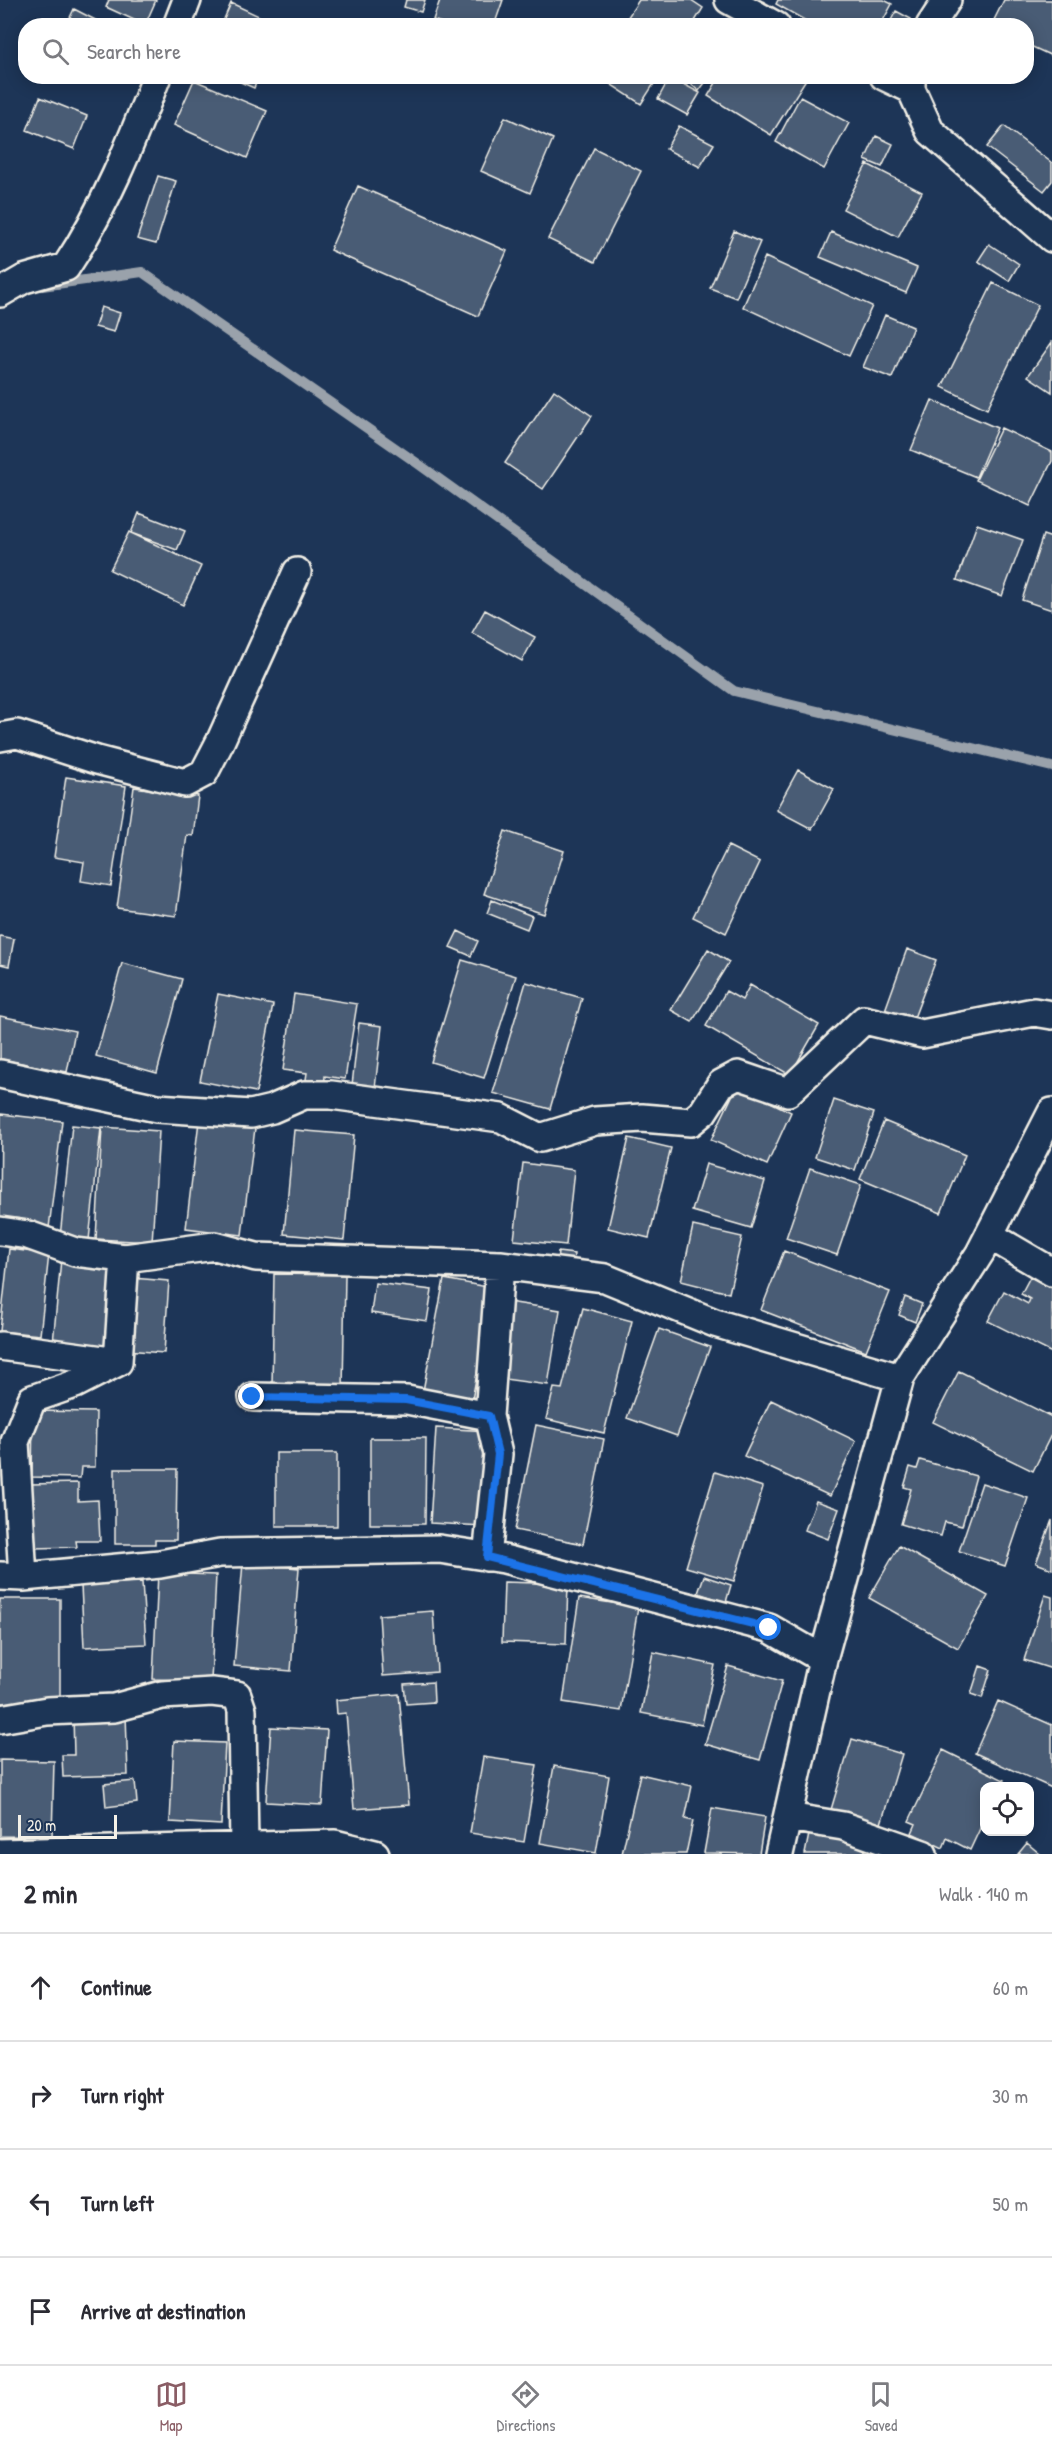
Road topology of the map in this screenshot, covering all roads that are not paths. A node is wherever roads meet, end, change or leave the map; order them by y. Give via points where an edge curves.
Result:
1 (187, 0) edge
2 (729, 0) edge
3 (946, 0) edge
4 (180, 18) edge
5 (762, 18) edge
6 (935, 18) edge
7 (154, 84) edge
8 (911, 84) edge
9 (1052, 238) edge
10 (0, 293) edge
11 (297, 572) dead end
12 (0, 737) edge
13 (1052, 1015) edge
14 (0, 1074) edge
15 (1052, 1112) edge
16 (0, 1231) edge
17 (989, 1235) junction
18 (125, 1258) junction
19 (500, 1265) junction
20 (1052, 1272) edge
21 (0, 1346) edge
22 (118, 1362) junction
23 (900, 1378) junction
24 (252, 1397) dead end
25 (489, 1416) junction
26 (487, 1557) junction
27 (12, 1576) edge
28 (823, 1659) junction
29 (0, 1719) edge
30 (788, 1818) junction
31 (244, 1847) junction
32 (0, 1853) edge
33 (375, 1854) edge
34 (779, 1854) edge
35 (923, 1854) edge

1 - 4 street
2 - 5 street
3 - 6 street
7 - 10 street via 125,159 66,267 24,279
8 - 9 street via 930,131
11 - 12 street via 220,742 204,772 185,783 17,734
13 - 14 street via 1034,1012 922,1034 864,1020 788,1092 738,1075 721,1084 703,1112 691,1122 642,1118 595,1121 540,1138 501,1118 331,1095 304,1095 251,1114 157,1108
15 - 17 street
16 - 18 street via 28,1235 75,1252
17 - 20 street
17 - 23 street
18 - 19 street via 215,1246 256,1257
18 - 22 street
19 - 23 street via 605,1278 715,1323
19 - 25 street
21 - 22 street
22 - 27 street via 75,1384 32,1399 15,1442
23 - 28 street
24 - 25 street via 406,1400
25 - 26 street via 498,1454
26 - 27 street via 440,1549 220,1553 160,1564
26 - 28 street via 769,1628
28 - 30 street
29 - 31 street via 47,1711 114,1708 162,1695 237,1695 242,1710
30 - 34 street
30 - 35 street via 843,1826
31 - 32 street
31 - 33 street via 335,1844

